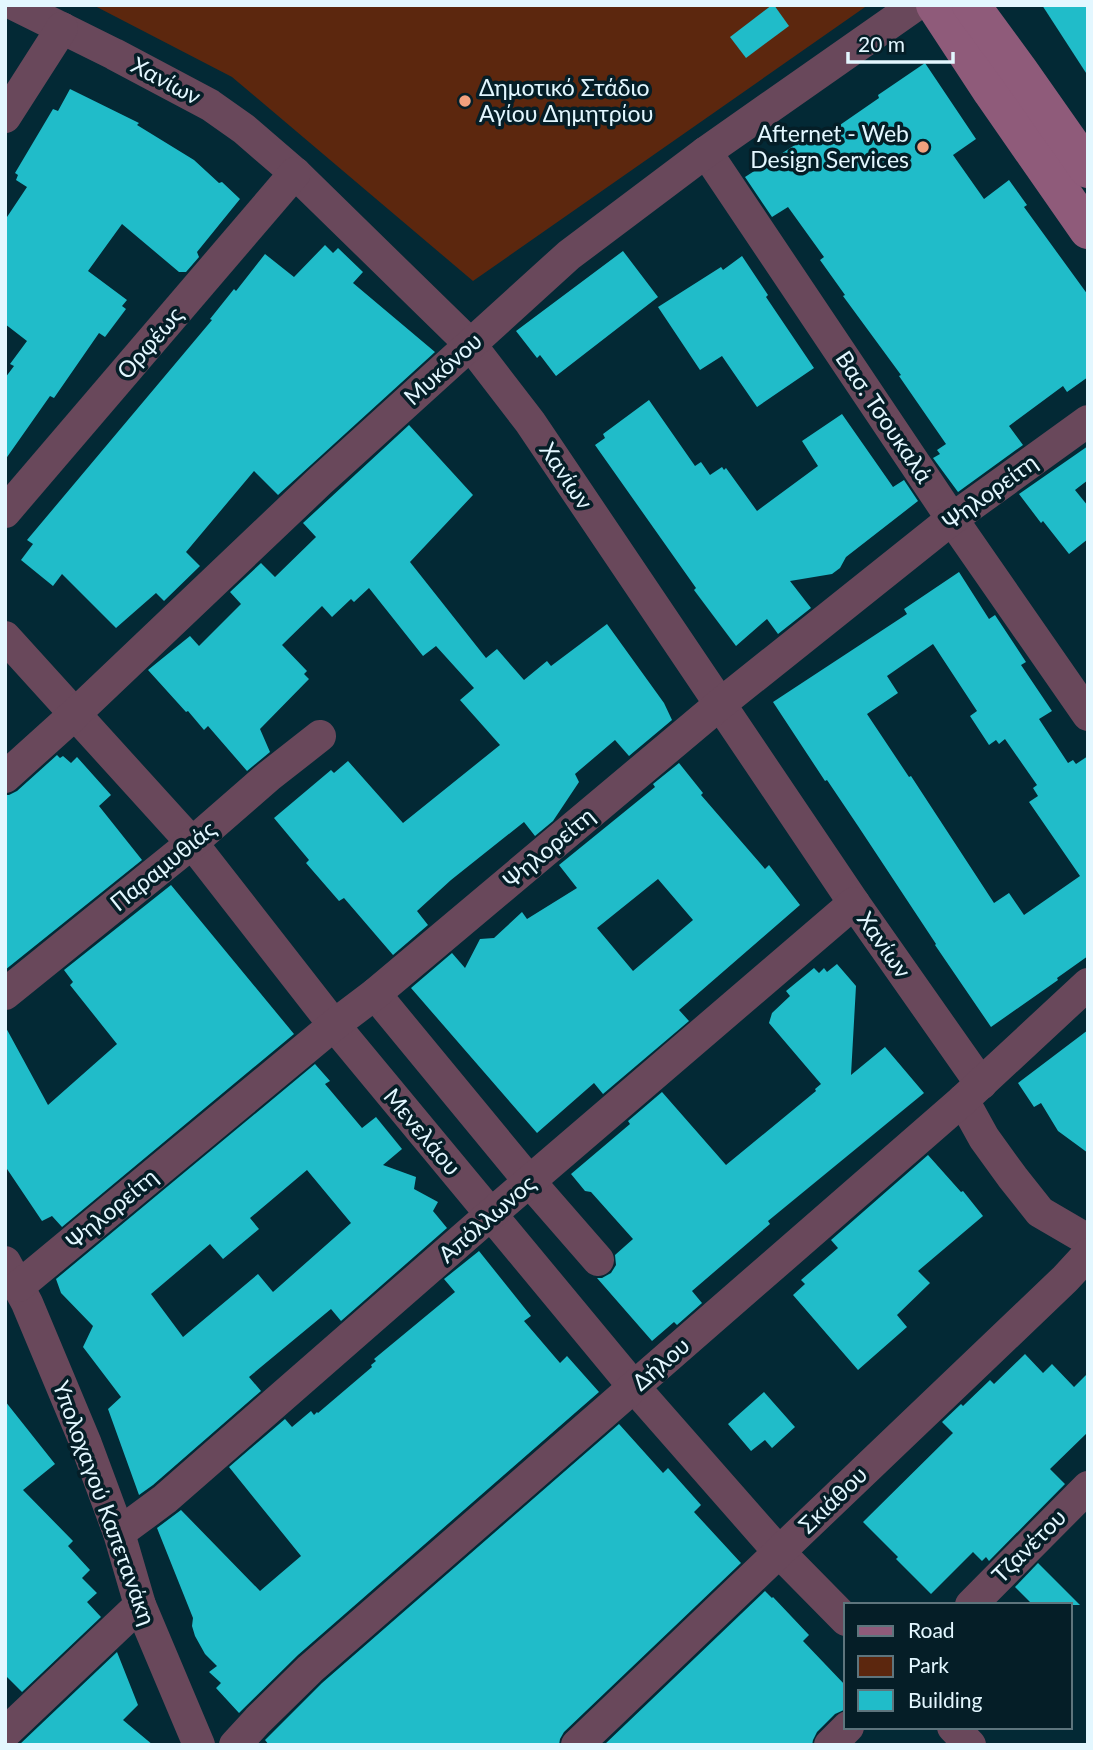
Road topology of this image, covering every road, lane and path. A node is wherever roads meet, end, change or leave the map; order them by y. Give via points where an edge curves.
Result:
1 (15, 5) edge
2 (916, 5) edge
3 (935, 5) edge
4 (971, 5) edge
5 (62, 28) junction
6 (5, 117) edge
7 (706, 152) junction
8 (1088, 169) edge
9 (295, 173) junction
10 (1088, 230) edge
11 (470, 344) junction
12 (1088, 421) edge
13 (5, 513) edge
14 (952, 519) junction
15 (5, 637) edge
16 (719, 705) junction
17 (75, 714) junction
18 (1088, 715) edge
19 (320, 736) dead end
20 (5, 777) edge
21 (192, 843) junction
22 (854, 903) junction
23 (1088, 984) edge
24 (5, 993) edge
25 (375, 994) junction
26 (334, 1025) junction
27 (972, 1092) junction
28 (530, 1182) junction
29 (490, 1215) junction
30 (1088, 1240) edge
31 (1088, 1254) edge
32 (598, 1260) dead end
33 (14, 1294) edge
34 (634, 1387) junction
35 (1088, 1486) edge
36 (119, 1533) junction
37 (779, 1552) junction
38 (973, 1603) edge
39 (140, 1605) junction
40 (844, 1618) edge
41 (846, 1729) edge
42 (955, 1729) edge
43 (5, 1733) edge
44 (199, 1745) edge
45 (235, 1745) edge
46 (577, 1745) edge
47 (830, 1745) edge
48 (971, 1745) edge

1 - 5 street, Χανίων
2 - 7 street, Μυκόνου
3 - 10 main road
4 - 8 main road
5 - 6 street
5 - 9 street, Χανίων via 210,105
7 - 11 street, Μυκόνου via 569,255
7 - 14 street, Βασ. Τσουκαλά
9 - 11 street, Χανίων
9 - 13 street, Ορφέως
11 - 16 street, Χανίων via 530,422
11 - 17 street, Μυκόνου
12 - 14 street, Ψηλορείτη
14 - 16 street, Ψηλορείτη
14 - 18 street, Βασ. Τσουκαλά
15 - 17 street, Μενελάου
16 - 22 street, Χανίων
16 - 25 street, Ψηλορείτη
17 - 20 street, Μυκόνου
17 - 21 street, Μενελάου
19 - 21 street, Παραμυθιάς
21 - 24 street, Παραμυθιάς
21 - 26 street, Μενελάου
22 - 27 street, Χανίων
22 - 28 street, Απόλλωνος
23 - 27 street, Δήλου
25 - 26 street, Ψηλορείτη
25 - 28 street
26 - 29 street, Μενελάου
26 - 33 street, Ψηλορείτη
27 - 30 street, Χανίων via 984,1138 1013,1178 1040,1212
27 - 34 street, Δήλου
28 - 29 street, Απόλλωνος
28 - 32 street
29 - 34 street, Μενελάου
29 - 36 street, Απόλλωνος via 165,1499
31 - 37 street, Σκιάθου
33 - 36 street, Υπολοχαγού Καπετανάκη via 86,1444
34 - 37 street, Μενελάου
34 - 45 street, Δήλου via 310,1669
35 - 38 street, Τζανέτου
36 - 39 street, Υπολοχαγού Καπετανάκη
37 - 40 street, Μενελάου
37 - 46 street, Σκιάθου
39 - 43 street
39 - 44 street, Υπολοχαγού Καπετανάκη
41 - 47 street
42 - 48 street

